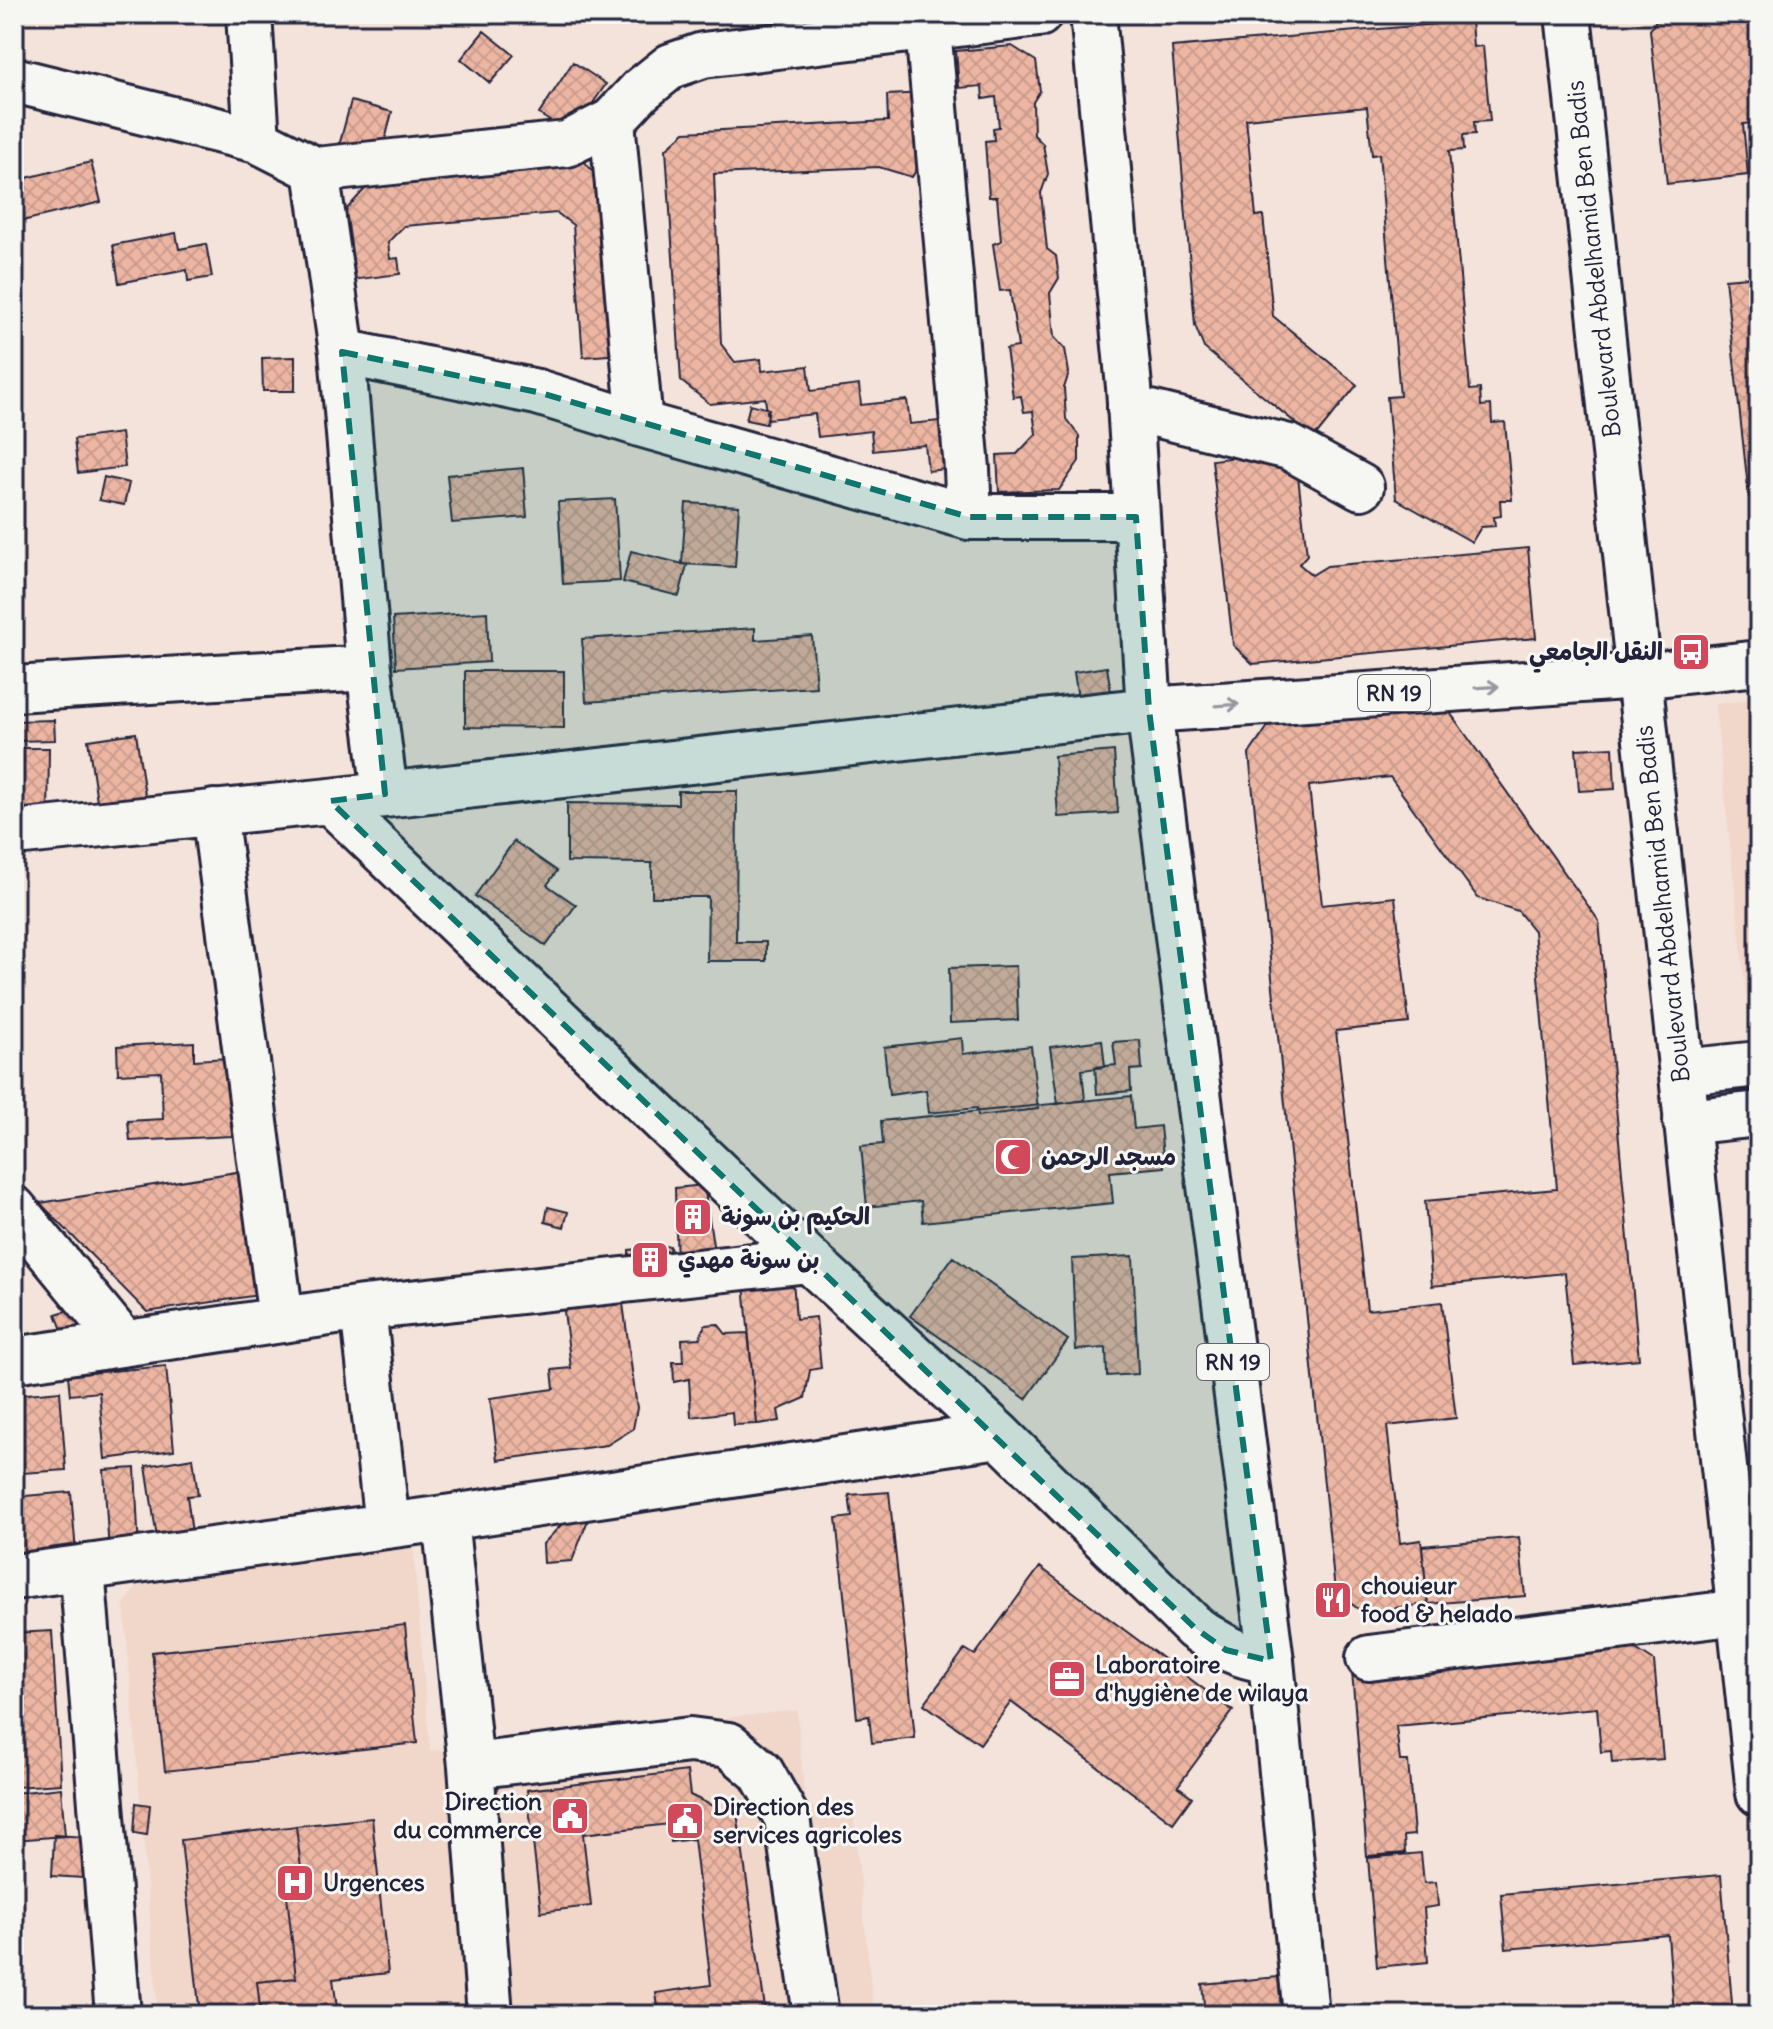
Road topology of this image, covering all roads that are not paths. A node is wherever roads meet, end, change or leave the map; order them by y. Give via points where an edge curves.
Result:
1 (249, 14) edge
2 (1039, 14) edge
3 (1093, 14) edge
4 (1568, 14) edge
5 (928, 28) junction
6 (14, 80) edge
7 (612, 121) junction
8 (257, 140) junction
9 (316, 170) junction
10 (342, 352) junction
11 (1130, 408) junction
12 (640, 424) junction
13 (1361, 487) dead end
14 (969, 517) junction
15 (1136, 517) junction
16 (1759, 663) edge
17 (369, 668) junction
18 (1639, 676) junction
19 (14, 689) edge
20 (1149, 710) junction
21 (385, 794) junction
22 (330, 801) junction
23 (214, 812) junction
24 (14, 833) edge
25 (1759, 1064) edge
26 (1682, 1072) junction
27 (1759, 1114) edge
28 (1686, 1122) junction
29 (14, 1209) edge
30 (809, 1260) junction
31 (363, 1308) junction
32 (281, 1319) junction
33 (123, 1342) junction
34 (14, 1360) edge
35 (999, 1435) junction
36 (445, 1518) junction
37 (387, 1526) junction
38 (82, 1568) junction
39 (14, 1577) edge
40 (1747, 1629) edge
41 (1369, 1658) dead end
42 (1271, 1661) junction
43 (471, 1766) junction
44 (1759, 1793) edge
45 (118, 2015) edge
46 (490, 2015) edge
47 (816, 2015) edge
48 (1306, 2015) edge

1 - 8 street
2 - 5 street
3 - 11 street
4 - 18 street, Boulevard Abdelhamid Ben Badis
5 - 7 street via 703,55 671,66
5 - 14 street
6 - 8 street
7 - 9 street via 567,144
7 - 12 street
8 - 9 street
9 - 10 street
10 - 12 street via 537,392
10 - 17 street
11 - 13 street via 1289,447
11 - 15 street
12 - 14 street
14 - 15 street
15 - 20 street
16 - 18 street, RN 19
17 - 19 street
17 - 21 street
20 -> 18 street, RN 19
18 - 26 street, Boulevard Abdelhamid Ben Badis
20 - 21 street
20 - 42 street, RN 19
21 - 22 street
22 - 23 street
22 - 30 street
23 - 24 street
23 - 32 street
25 - 26 street
26 - 28 street, Boulevard Abdelhamid Ben Badis
27 - 28 street
28 - 40 street, Boulevard Abdelhamid Ben Badis
29 - 33 street
30 - 31 street
30 - 35 street
31 - 32 street
31 - 37 street
32 - 33 street
33 - 34 street
35 - 36 street
35 - 42 street via 1195,1628 1226,1650
36 - 37 street
36 - 43 street
37 - 38 street
38 - 39 street
38 - 45 street
40 - 41 street
40 - 44 street, Boulevard Abdelhamid Ben Badis
42 - 48 street, RN 19
43 - 46 street
43 - 47 street via 690,1740 729,1745 761,1772 787,1818

